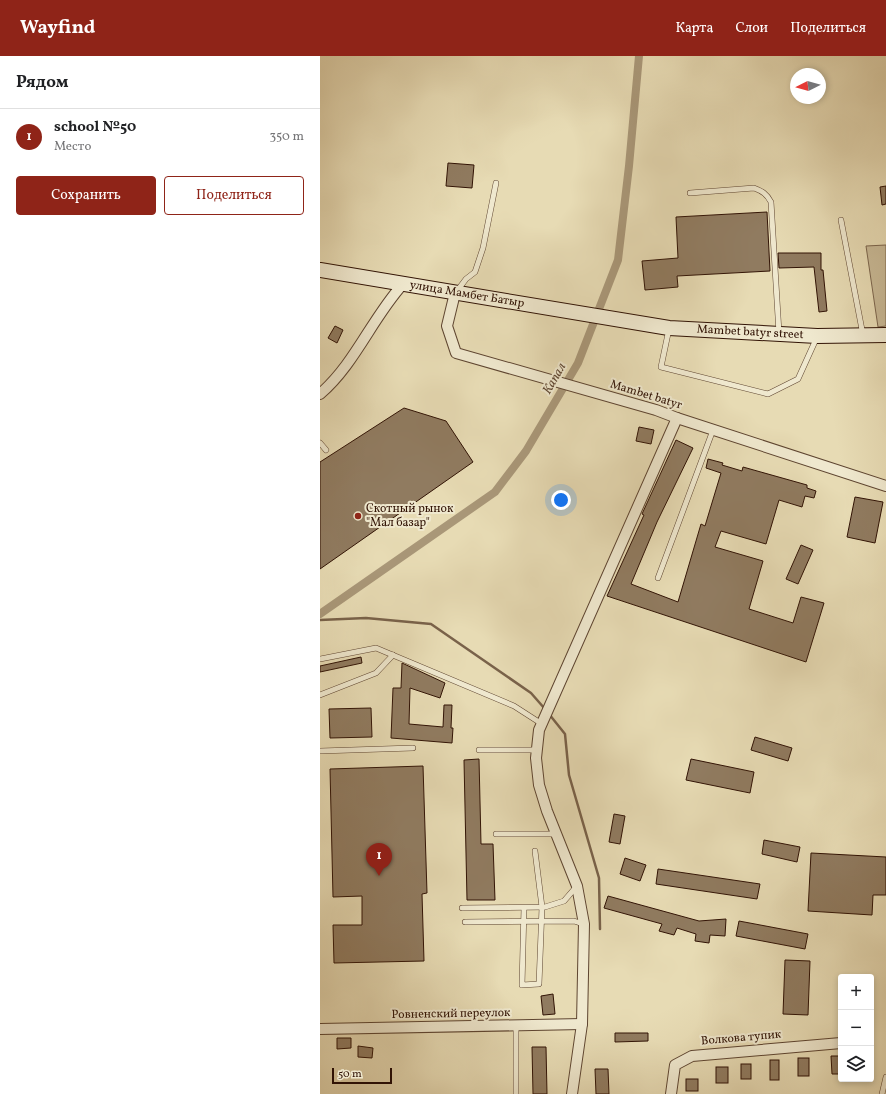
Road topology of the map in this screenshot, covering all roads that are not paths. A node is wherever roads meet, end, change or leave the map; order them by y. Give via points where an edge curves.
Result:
1 (496, 184) dead end
2 (690, 193) dead end
3 (841, 220) dead end
4 (320, 270) edge
5 (403, 284) junction
6 (455, 293) junction
7 (614, 319) joint
8 (669, 328) junction
9 (779, 334) junction
10 (886, 335) edge
11 (817, 336) junction
12 (863, 336) junction
13 (320, 394) edge
14 (677, 418) junction
15 (713, 430) junction
16 (320, 443) edge
17 (326, 450) dead end
18 (886, 486) edge
19 (658, 578) dead end
20 (393, 655) junction
21 (320, 659) edge
22 (320, 695) edge
23 (543, 720) junction
24 (414, 748) dead end
25 (479, 750) dead end
26 (537, 750) junction
27 (320, 751) edge
28 (496, 834) dead end
29 (556, 834) junction
30 (535, 851) dead end
31 (577, 886) junction
32 (542, 907) junction
33 (462, 908) dead end
34 (524, 908) junction
35 (523, 921) junction
36 (541, 921) junction
37 (465, 922) dead end
38 (584, 924) junction
39 (582, 1024) junction
40 (516, 1026) junction
41 (320, 1029) edge
42 (838, 1043) edge
43 (886, 1077) edge
44 (516, 1094) edge
45 (572, 1094) edge
46 (671, 1094) edge
47 (882, 1094) edge

1 - 6 lane via 483,248 475,272
2 - 9 lane via 754,188 768,196 771,202
3 - 12 lane
4 - 5 main road, улица Мамбет Батыр
5 - 6 main road, улица Мамбет Батыр
5 - 13 street via 389,299 333,383
6 - 7 main road, улица Мамбет Батыр
6 - 14 street, Mambet batyr via 447,326 456,354
7 - 8 main road, Mambet batyr street
8 - 9 main road, Mambet batyr street
8 - 11 lane via 661,367 768,394 798,379
9 - 11 main road, Mambet batyr street
10 - 12 main road, Mambet batyr street
11 - 12 main road, Mambet batyr street
14 - 15 street, Mambet batyr
14 - 23 street
15 - 18 street, Mambet batyr
15 - 19 lane
16 - 17 lane
20 - 21 lane via 376,648
20 - 22 lane via 376,673
20 - 23 lane
23 - 26 street
24 - 27 lane
25 - 26 lane
26 - 29 street via 539,785
28 - 29 lane
29 - 31 street
30 - 32 lane
31 - 32 lane via 564,901
31 - 38 street
32 - 34 lane
32 - 36 lane
33 - 34 lane
34 - 35 lane
35 - 36 lane
35 - 36 lane via 522,985 539,984
35 - 37 lane
36 - 38 lane via 574,920
38 - 39 street
39 - 40 street, Ровненский переулок
39 - 45 street
40 - 41 street, Ровненский переулок
40 - 44 lane
42 - 46 street, Волкова тупик via 692,1056 675,1065
43 - 47 lane

